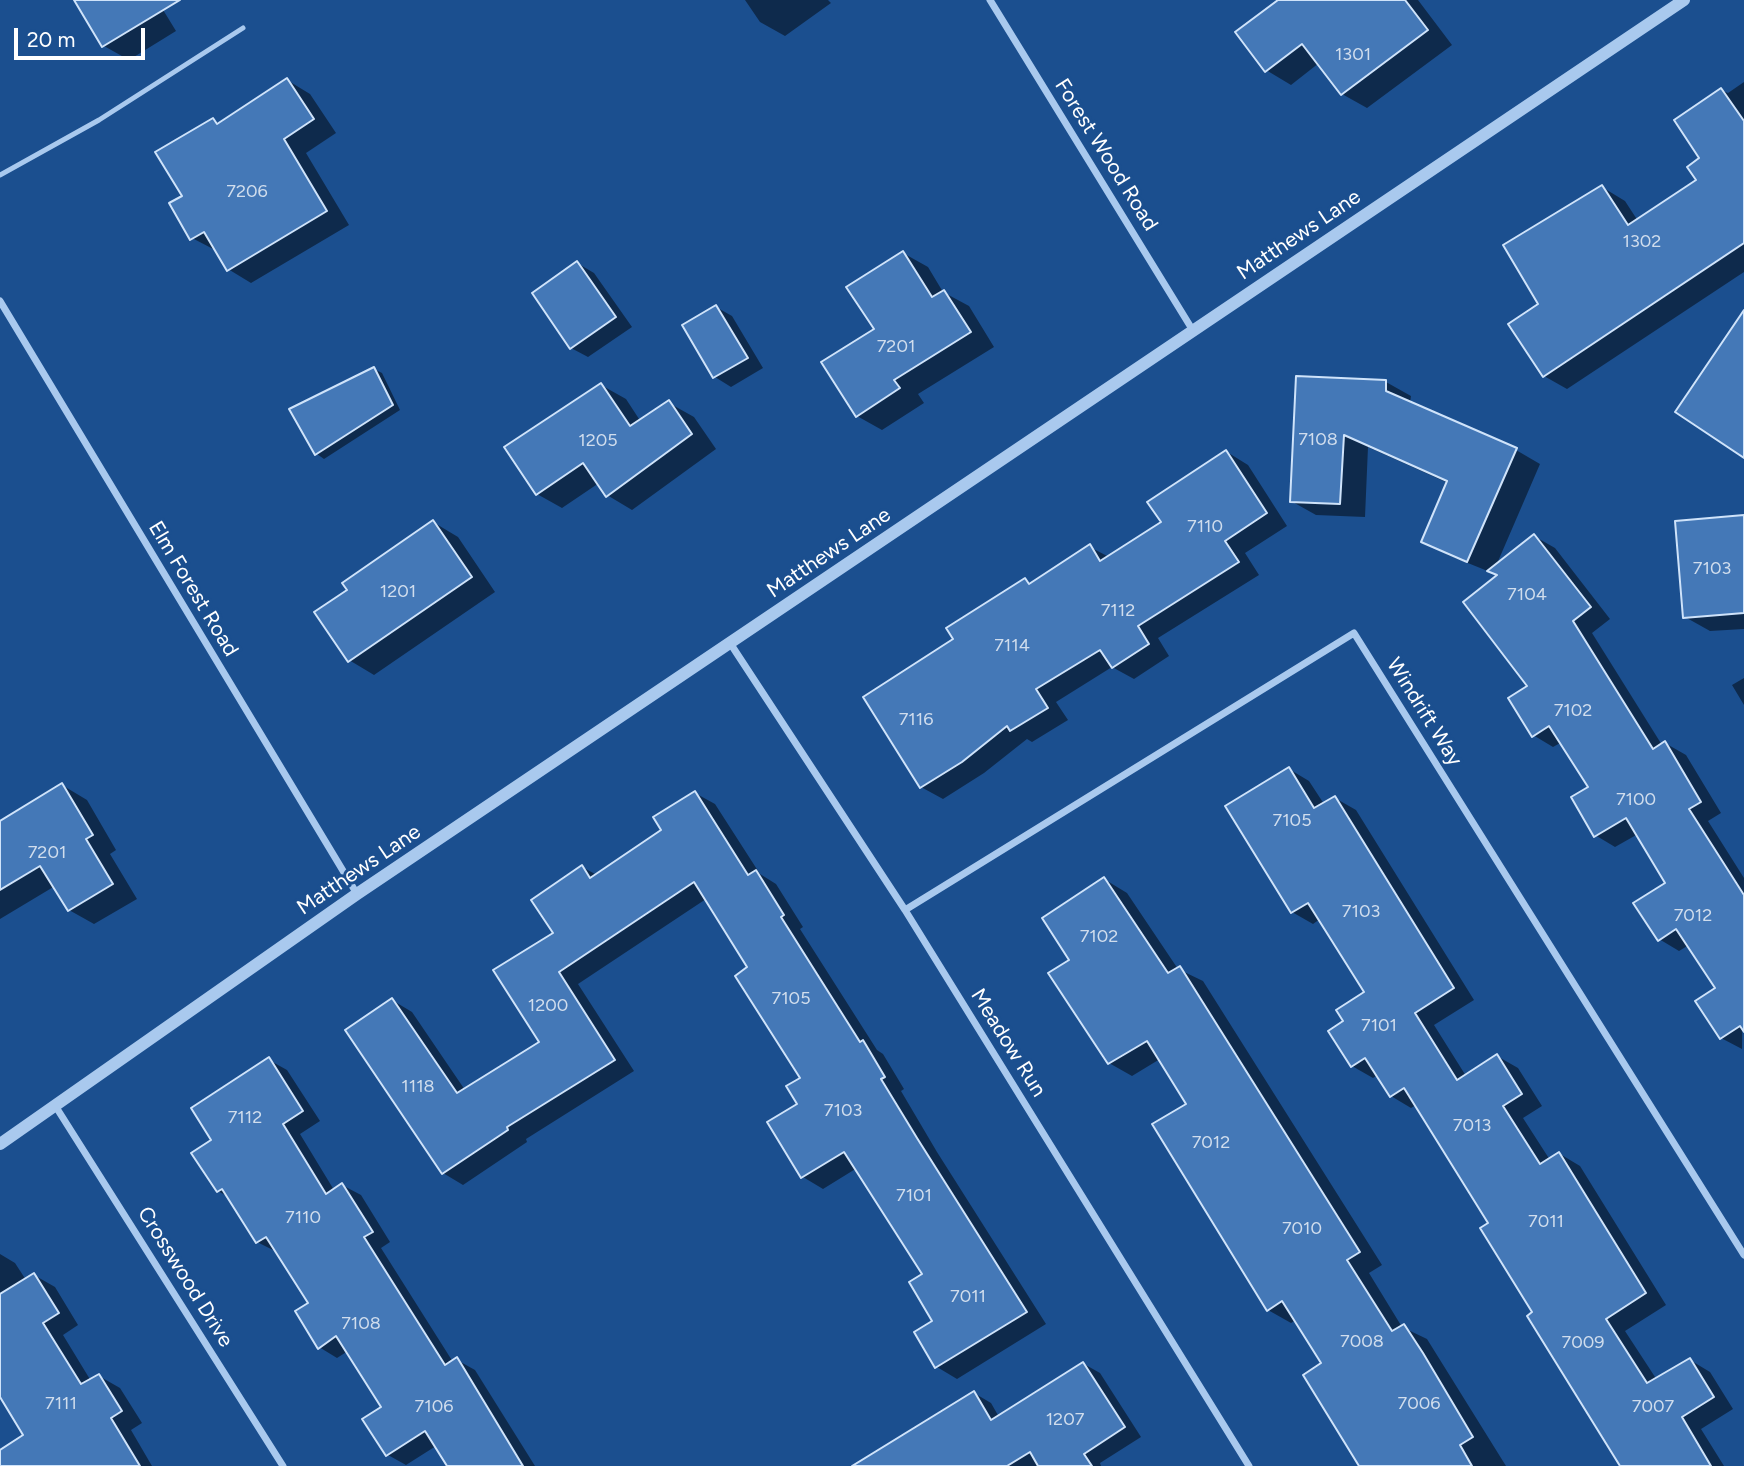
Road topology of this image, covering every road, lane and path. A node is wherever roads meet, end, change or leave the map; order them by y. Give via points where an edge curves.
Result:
1 (990, 0) edge
2 (1684, 0) edge
3 (243, 28) dead end
4 (0, 175) edge
5 (0, 301) edge
6 (1192, 329) junction
7 (730, 643) junction
8 (357, 894) junction
9 (905, 910) junction
10 (56, 1107) junction
11 (0, 1144) edge
12 (1744, 1255) edge
13 (283, 1466) edge
14 (1248, 1466) edge

1 - 6 street, Forest Wood Road
2 - 6 street, Matthews Lane
3 - 4 lane via 99,120
5 - 8 street, Elm Forest Road
6 - 7 street, Matthews Lane
7 - 8 street, Matthews Lane
7 - 9 street, Meadow Run
8 - 10 street, Matthews Lane
9 - 12 street, Windrift Way via 1354,633
9 - 14 street, Meadow Run
10 - 11 street, Matthews Lane
10 - 13 street, Crosswood Drive

